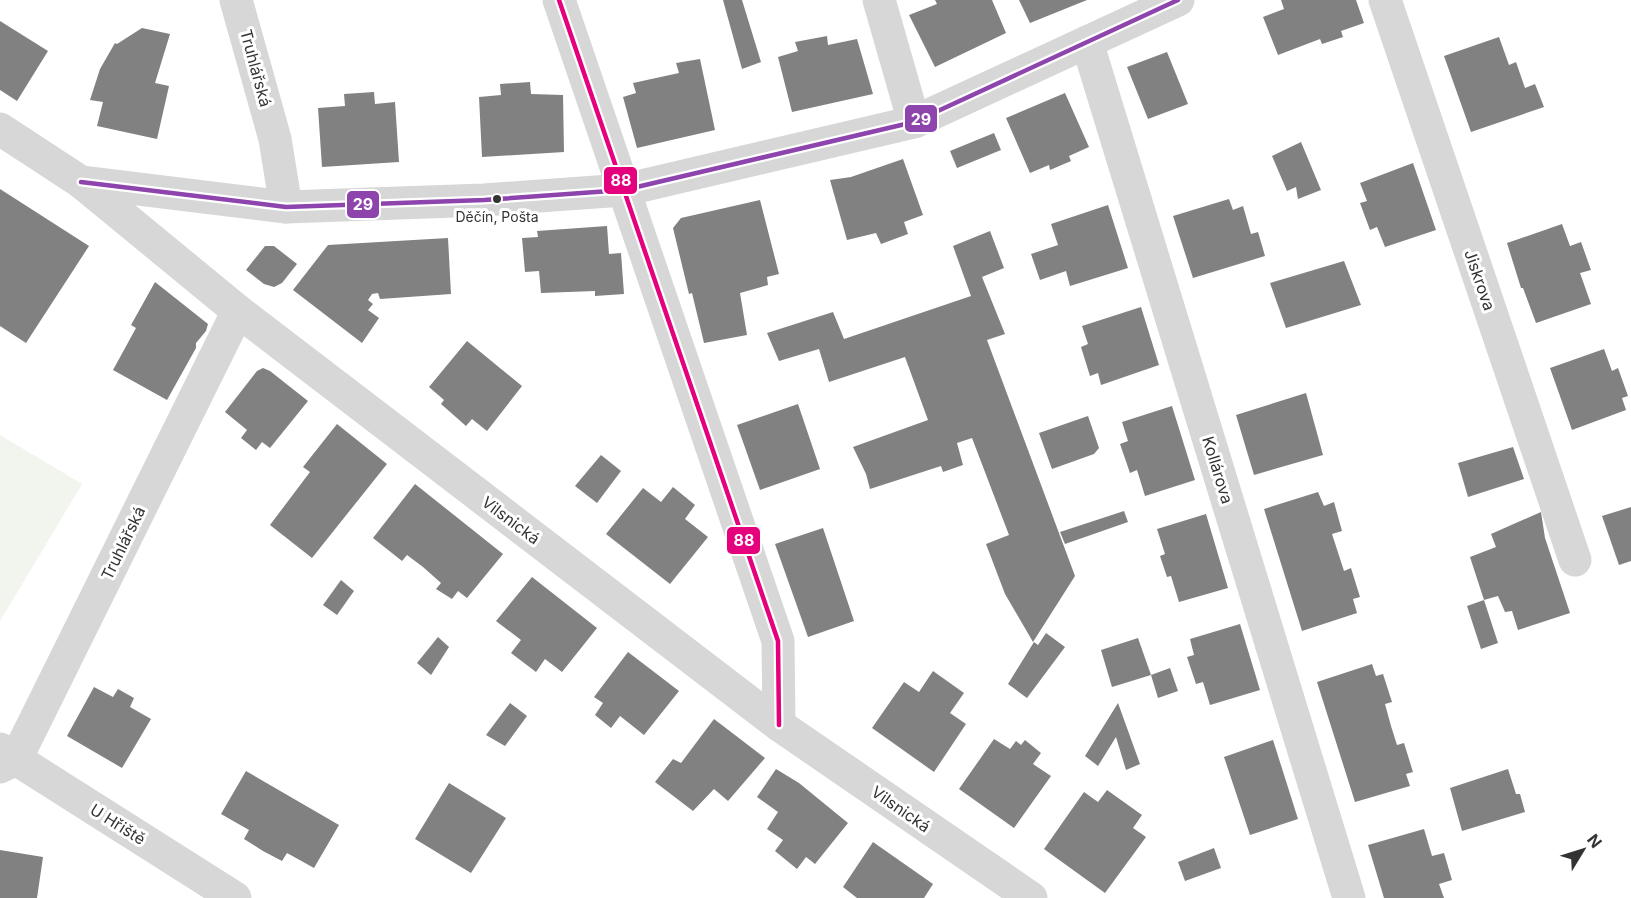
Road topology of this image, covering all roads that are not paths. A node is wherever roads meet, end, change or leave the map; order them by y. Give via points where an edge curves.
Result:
1 (236, 0) edge
2 (559, 0) edge
3 (879, 0) edge
4 (1178, 0) edge
5 (1385, 0) edge
6 (1087, 42) junction
7 (914, 122) junction
8 (0, 129) edge
9 (81, 182) junction
10 (624, 190) junction
11 (286, 207) junction
12 (238, 311) junction
13 (1575, 560) dead end
14 (779, 725) junction
15 (5, 759) edge
16 (235, 898) edge
17 (1031, 898) edge
18 (1349, 898) edge

1 - 11 street, Truhlářská via 275,140
2 - 10 street
3 - 7 street
4 - 6 street
5 - 13 street, Jiskrova
6 - 7 street
6 - 18 street, Kollárova
7 - 10 street
8 - 9 street, Vilsnická
9 - 11 street
9 - 12 street, Vilsnická
10 - 11 street
10 - 14 street via 778,641
12 - 14 street, Vilsnická
12 - 15 street, Truhlářská
14 - 17 street, Vilsnická
15 - 16 street, U Hřiště

